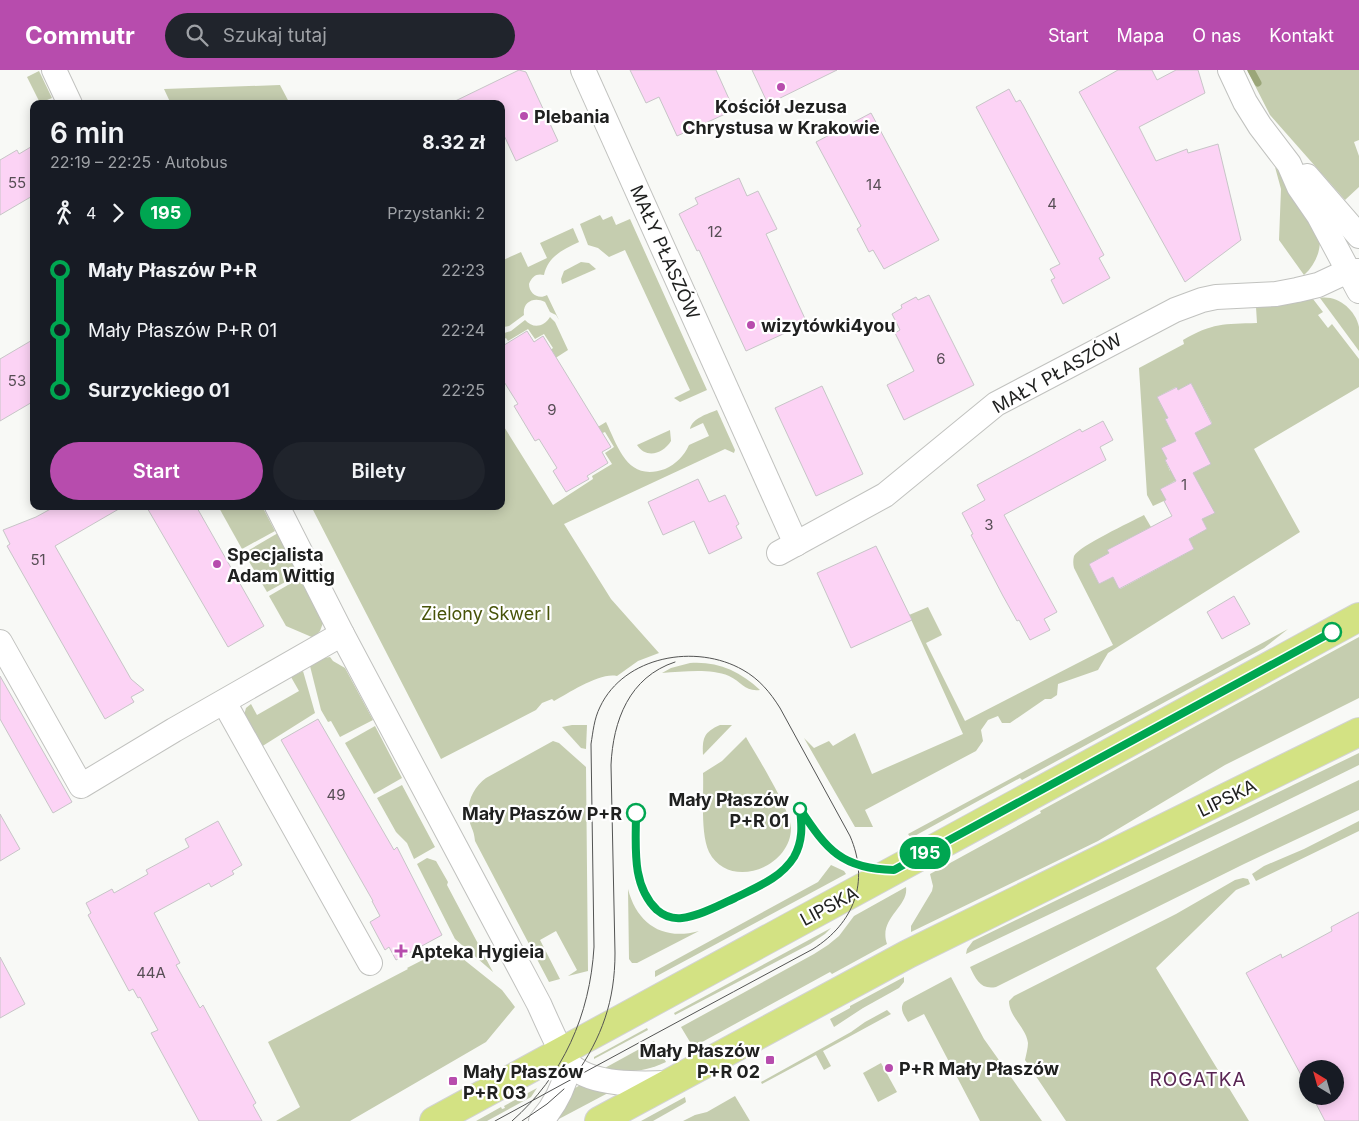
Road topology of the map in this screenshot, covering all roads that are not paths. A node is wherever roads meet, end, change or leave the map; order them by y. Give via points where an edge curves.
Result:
1 (54, 70) edge
2 (582, 70) edge
3 (1230, 70) edge
4 (68, 100) edge
5 (1289, 164) junction
6 (1352, 228) edge
7 (1355, 278) edge
8 (279, 510) edge
9 (1359, 617) edge
10 (342, 634) junction
11 (0, 642) edge
12 (224, 702) junction
13 (1359, 732) edge
14 (370, 963) dead end
15 (566, 1058) junction
16 (669, 1083) junction
17 (434, 1121) edge
18 (541, 1121) edge
19 (598, 1121) edge

1 - 4 street
2 - 7 street, MAŁY PŁASZÓW via 787,548 885,495 996,404 1175,310 1216,297 1276,294
3 - 5 street via 1260,126
5 - 6 street via 1307,176
5 - 7 street via 1299,187
6 - 7 street via 1350,244
8 - 10 street
9 - 15 main road, LIPSKA
10 - 12 street
10 - 15 street
11 - 12 street via 81,786
12 - 14 street
13 - 16 main road, LIPSKA via 908,954
15 - 16 street, LIPSKA via 584,1073 605,1080 630,1084
15 - 17 main road, LIPSKA
15 - 18 street via 561,1091
16 - 19 main road, LIPSKA

